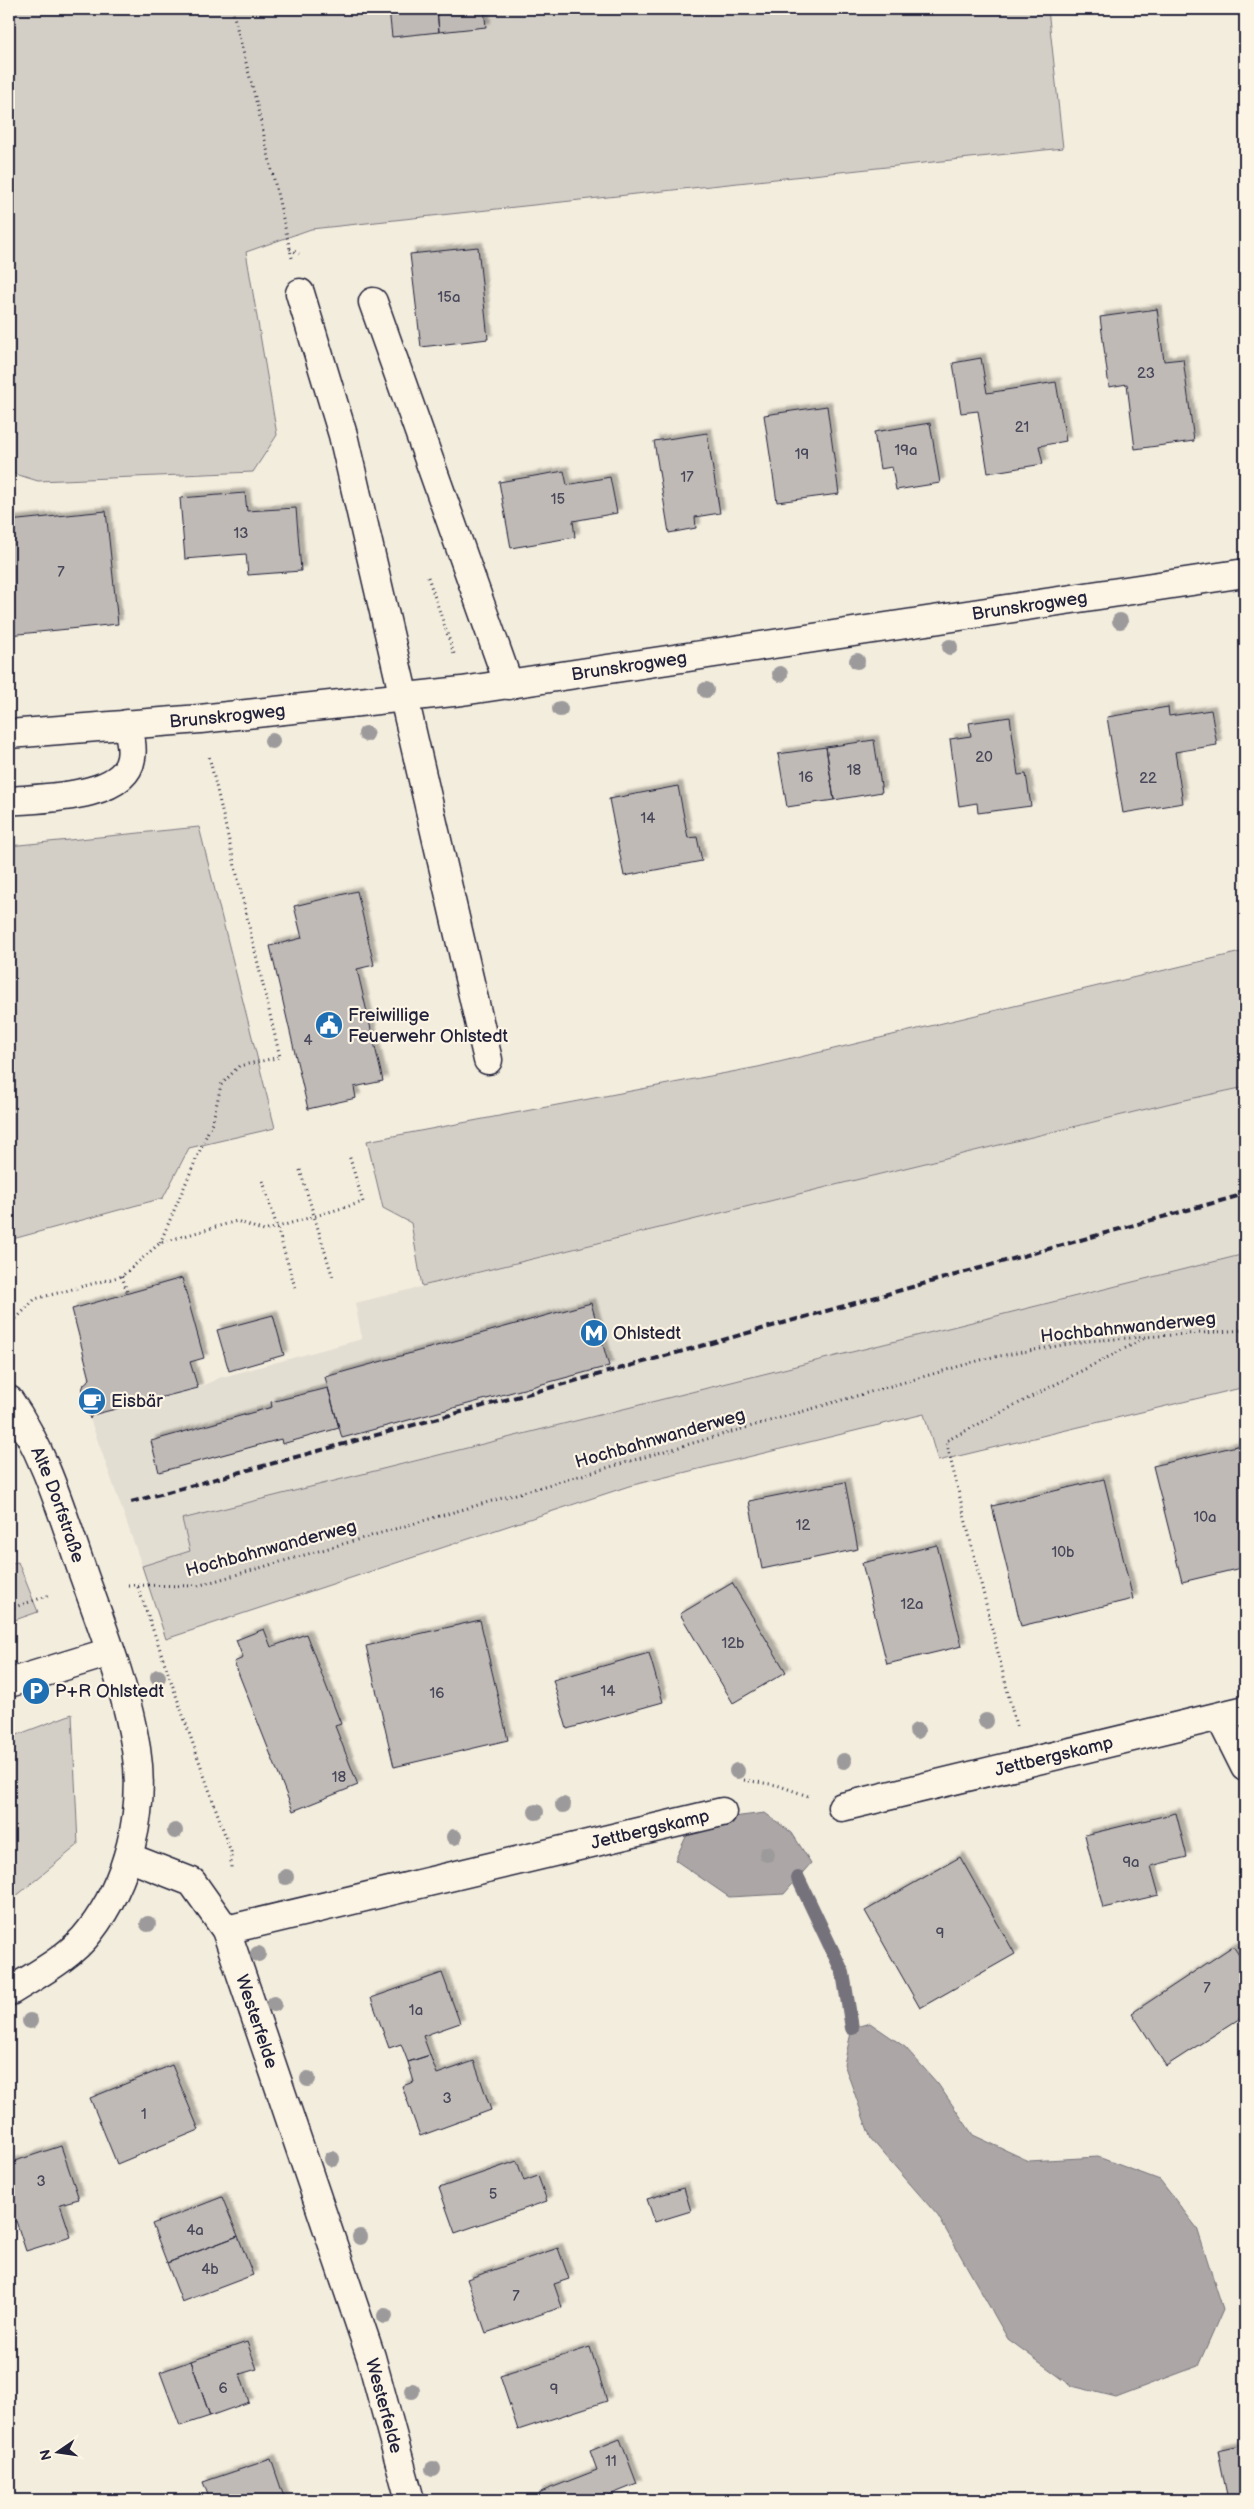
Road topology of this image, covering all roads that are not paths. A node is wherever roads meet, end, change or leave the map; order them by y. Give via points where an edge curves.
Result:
1 (300, 293) road end
2 (373, 302) dead end
3 (1245, 573) edge
4 (509, 685) junction
5 (403, 698) junction
6 (127, 724) junction
7 (9, 734) edge
8 (9, 802) edge
9 (488, 1060) dead end
10 (9, 1400) edge
11 (110, 1652) junction
12 (9, 1683) edge
13 (1233, 1713) edge
14 (1245, 1767) edge
15 (842, 1807) road end
16 (722, 1812) road end
17 (128, 1857) junction
18 (223, 1924) junction
19 (9, 1992) edge
20 (410, 2500) edge

1 - 5 street via 343,435
2 - 4 street
3 - 4 street, Brunskrogweg
4 - 5 street, Brunskrogweg
5 - 6 street, Brunskrogweg
5 - 9 street
6 - 7 street, Brunskrogweg
6 - 8 street via 131,759 122,776 93,792
10 - 11 street, Alte Dorfstraße via 42,1459
11 - 12 street
11 - 17 street via 136,1751 136,1819
13 - 14 street
13 - 15 street, Jettbergskamp
16 - 18 street, Jettbergskamp
17 - 18 street, Westerfelde via 192,1882
17 - 19 street via 112,1899 90,1933
18 - 20 street, Westerfelde via 371,2357

